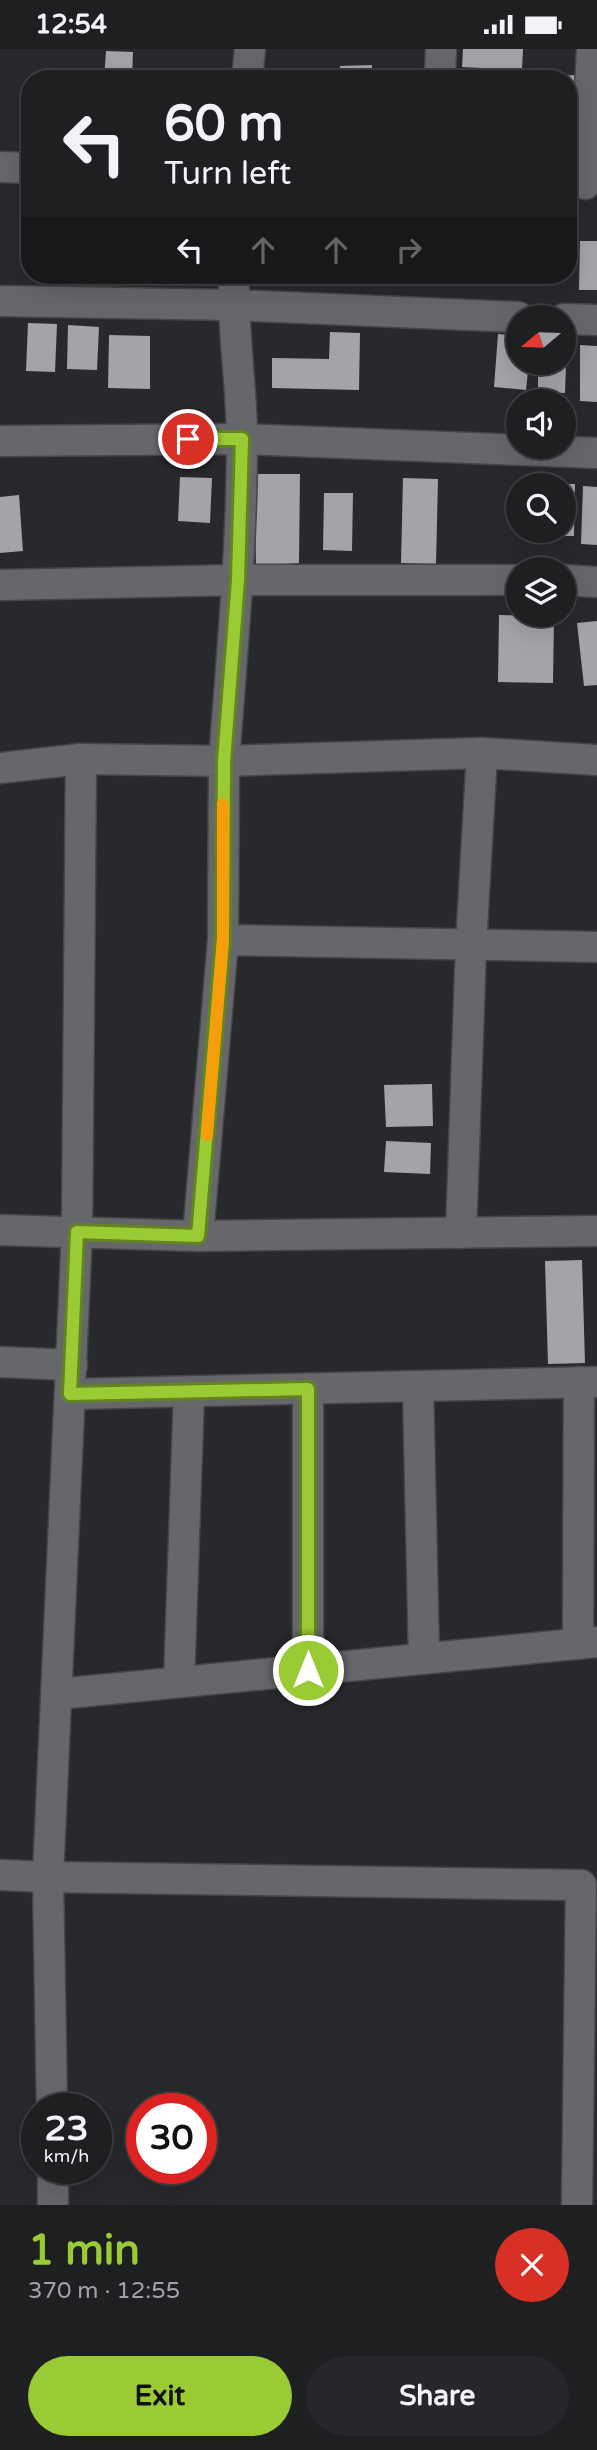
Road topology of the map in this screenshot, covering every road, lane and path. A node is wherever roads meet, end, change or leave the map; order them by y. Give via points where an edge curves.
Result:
1 (250, 49) edge
2 (441, 49) edge
3 (593, 49) edge
4 (248, 70) edge
5 (440, 70) edge
6 (0, 167) edge
7 (21, 168) edge
8 (584, 184) edge
9 (234, 284) edge
10 (0, 301) edge
11 (233, 305) junction
12 (506, 316) edge
13 (576, 319) edge
14 (597, 320) edge
15 (242, 439) junction
16 (0, 441) edge
17 (597, 453) edge
18 (238, 580) junction
19 (506, 580) edge
20 (576, 581) edge
21 (597, 582) edge
22 (0, 585) edge
23 (482, 753) junction
24 (81, 759) junction
25 (597, 760) edge
26 (224, 761) junction
27 (0, 768) edge
28 (223, 940) junction
29 (471, 945) junction
30 (597, 947) edge
31 (0, 1230) edge
32 (597, 1231) edge
33 (77, 1232) junction
34 (461, 1233) junction
35 (198, 1236) junction
36 (0, 1362) edge
37 (72, 1365) junction
38 (588, 1382) edge
39 (418, 1386) junction
40 (308, 1389) junction
41 (189, 1392) junction
42 (70, 1394) junction
43 (587, 1643) edge
44 (424, 1659) junction
45 (308, 1670) junction
46 (179, 1682) junction
47 (58, 1694) junction
48 (0, 1875) edge
49 (48, 1877) junction
50 (52, 2093) edge
51 (53, 2184) edge
52 (53, 2205) edge
53 (577, 2205) edge

1 - 4 street
2 - 5 street
3 - 8 street
6 - 7 street
9 - 11 street
10 - 11 street
11 - 12 street
11 - 15 street
13 - 14 street
15 - 16 street
15 - 17 street
15 - 18 street
18 - 19 street
18 - 22 street
18 - 26 street
20 - 21 street
23 - 25 street
23 - 26 street
23 - 29 street
24 - 26 street
24 - 27 street
24 - 33 street
26 - 28 street
28 - 29 street
28 - 35 street
29 - 30 street
29 - 34 street
31 - 33 street
32 - 34 street
33 - 35 street
33 - 37 street
34 - 35 street
36 - 37 street
37 - 42 street
38 - 39 street
38 - 43 street
39 - 40 street
39 - 44 street
40 - 41 street
40 - 45 street
41 - 42 street
41 - 46 street
42 - 47 street
43 - 44 street
44 - 45 street
45 - 46 street
46 - 47 street
47 - 49 street
48 - 49 street
49 - 50 street
49 - 53 street via 581,1885
51 - 52 street

